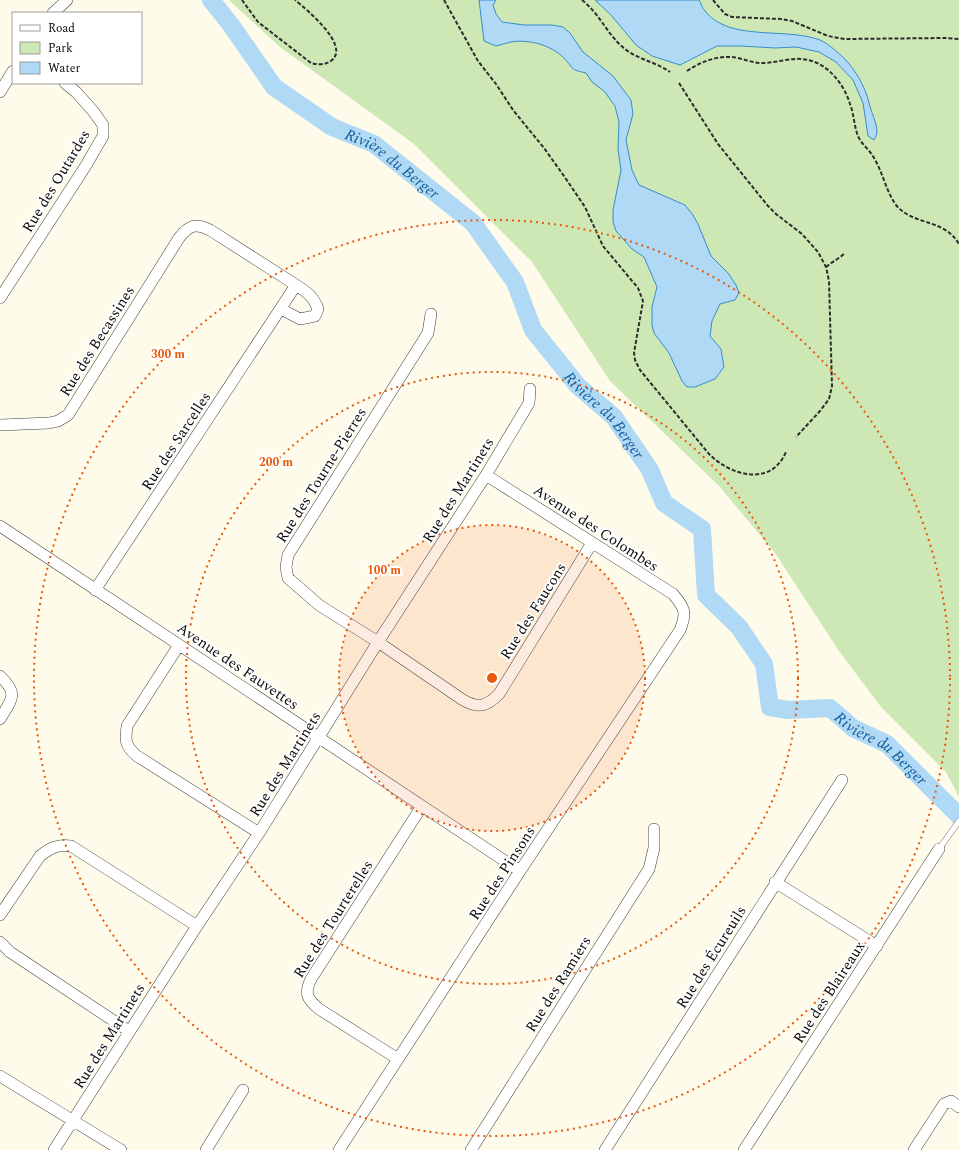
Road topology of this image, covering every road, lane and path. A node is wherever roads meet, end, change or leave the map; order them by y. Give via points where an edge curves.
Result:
1 (67, 0) edge
2 (242, 0) edge
3 (294, 0) edge
4 (444, 0) edge
5 (582, 0) edge
6 (713, 0) edge
7 (54, 12) edge
8 (959, 39) edge
9 (687, 71) dead end
10 (670, 72) dead end
11 (12, 73) edge
12 (679, 83) dead end
13 (66, 84) edge
14 (0, 92) edge
15 (959, 244) edge
16 (845, 252) dead end
17 (826, 267) junction
18 (296, 285) junction
19 (0, 298) edge
20 (281, 309) junction
21 (431, 314) dead end
22 (530, 389) dead end
23 (0, 425) edge
24 (796, 437) dead end
25 (786, 452) dead end
26 (486, 475) junction
27 (0, 526) edge
28 (592, 543) junction
29 (95, 590) junction
30 (684, 611) joint
31 (378, 642) junction
32 (180, 645) junction
33 (0, 676) edge
34 (0, 719) edge
35 (319, 738) junction
36 (842, 780) dead end
37 (422, 806) junction
38 (959, 821) edge
39 (654, 829) dead end
40 (260, 833) junction
41 (939, 849) joint
42 (520, 871) junction
43 (775, 882) junction
44 (0, 915) edge
45 (197, 926) junction
46 (0, 942) edge
47 (877, 946) junction
48 (129, 1031) junction
49 (398, 1059) junction
50 (0, 1076) edge
51 (243, 1090) dead end
52 (959, 1107) edge
53 (73, 1121) junction
54 (54, 1150) edge
55 (121, 1150) edge
56 (206, 1150) edge
57 (339, 1150) edge
58 (471, 1150) edge
59 (605, 1150) edge
60 (744, 1150) edge
61 (914, 1150) edge

1 - 7 street
2 - 3 path via 258,22 311,63 318,65 333,60 336,44 330,34
4 - 25 path via 478,61 513,110 542,144 585,207 605,250 638,288 643,301 634,353 640,370 716,461 742,473 763,474 779,465
5 - 10 path via 624,48 633,55
6 - 8 path via 725,14 732,17 792,21 828,36 844,39
9 - 15 path via 720,57 760,63 790,59 808,60 827,68 842,86 850,104 858,137 874,158 897,206 911,217 943,227
11 - 14 street
12 - 17 path via 727,156 776,214 811,243
13 - 19 street, Rue des Outardes via 103,125 103,136
16 - 17 path
17 - 24 path via 829,281 832,386 828,399 820,411
18 - 20 street, Rue des Sarcelles
18 - 20 street via 316,301 318,309 315,316 300,319
18 - 23 street, Rue des Becassines via 210,230 200,226 191,227 179,238 68,415 48,423
20 - 29 street, Rue des Sarcelles
21 - 31 street, Rue des Tourne-Pierres via 428,333 288,555 286,567 288,578 319,605
22 - 26 street, Rue des Martinets via 529,403
26 - 28 street, Avenue des Colombes
26 - 31 street, Rue des Martinets
27 - 29 street, Avenue des Fauvettes
28 - 30 street, Avenue des Colombes via 673,594
28 - 31 street, Rue des Faucons via 499,694 491,702 480,706 470,704
29 - 32 street, Avenue des Fauvettes
30 - 42 street, Rue des Pinsons via 680,630
31 - 35 street, Rue des Martinets
32 - 35 street, Avenue des Fauvettes
32 - 40 street via 127,726 127,745 137,756
33 - 34 street via 12,690 12,698
35 - 37 street, Avenue des Fauvettes
35 - 40 street, Rue des Martinets
36 - 43 street, Rue des Écureuils
37 - 42 street, Avenue des Fauvettes
37 - 49 street, Rue des Tourterelles via 311,979 306,994 319,1009
38 - 41 lane
39 - 58 street, Rue des Ramiers via 654,848 649,869
40 - 45 street, Rue des Martinets
41 - 47 street, Rue des Blaireaux
42 - 49 street, Rue des Pinsons
43 - 47 street
43 - 59 street, Rue des Écureuils
44 - 45 street via 40,856 63,845 71,846
45 - 48 street, Rue des Martinets
46 - 48 street via 10,952
47 - 60 street, Rue des Blaireaux
48 - 53 street, Rue des Martinets
49 - 57 street, Rue des Pinsons
50 - 53 street
51 - 56 street
52 - 61 street via 951,1101 944,1104
53 - 54 street, Rue des Martinets
53 - 55 street

